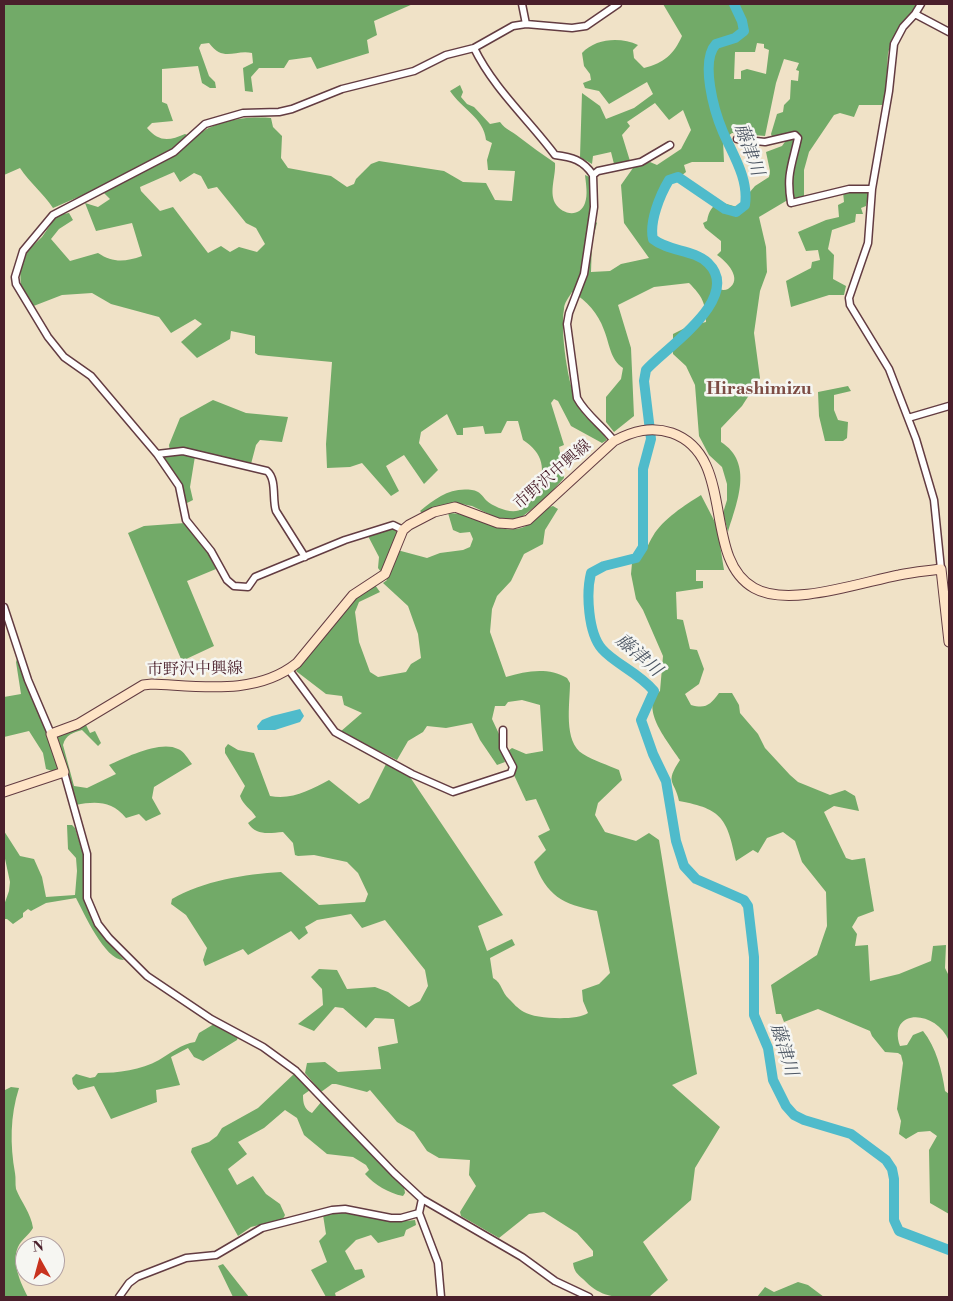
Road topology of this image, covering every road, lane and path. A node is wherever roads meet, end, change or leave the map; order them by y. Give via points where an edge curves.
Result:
1 (522, 4) edge
2 (618, 4) edge
3 (921, 4) edge
4 (915, 14) junction
5 (526, 24) junction
6 (949, 32) edge
7 (474, 48) junction
8 (737, 139) dead end
9 (670, 145) dead end
10 (593, 175) junction
11 (872, 189) junction
12 (949, 406) edge
13 (908, 418) junction
14 (614, 441) junction
15 (157, 454) junction
16 (403, 530) junction
17 (305, 558) junction
18 (941, 569) junction
19 (4, 607) edge
20 (949, 634) edge
21 (949, 642) edge
22 (288, 670) junction
23 (503, 730) dead end
24 (51, 734) junction
25 (64, 772) junction
26 (4, 792) edge
27 (422, 1199) junction
28 (419, 1213) junction
29 (119, 1297) edge
30 (441, 1297) edge
31 (589, 1297) edge

1 - 5 street
2 - 5 street via 578,28
3 - 4 street
4 - 6 street
4 - 11 street via 894,44
5 - 7 street via 499,32
7 - 10 street via 486,70 554,155 580,161
7 - 15 street via 446,55 414,71 342,89 292,109 243,114 205,124 174,152 53,215 23,251 16,284 43,330 64,357 90,376
8 - 11 street via 765,142 795,135 798,138 788,181 791,203 849,189
9 - 10 street via 641,162
10 - 14 street via 594,207 584,274 568,324 577,398
11 - 13 street via 868,243 849,298 850,305 889,369
12 - 13 street
13 - 18 street via 932,488
14 - 16 main road, 市野沢中興線 via 528,520 498,523 456,507 434,512
14 - 18 main road, 市野沢中興線 via 638,431 662,430 690,443 702,458 712,484 730,561 753,588 766,593 793,594 851,588 898,575
15 - 17 street via 182,451 267,471 272,477 276,511
15 - 17 street via 178,486 186,520 234,586 248,587 255,577
16 - 17 street via 392,525 345,540
16 - 22 main road, 市野沢中興線 via 385,574 353,595 298,663
18 - 20 main road
19 - 24 street via 28,680
20 - 21 main road
22 - 23 street via 335,732 452,792 511,773 513,768 503,748
22 - 24 main road, 市野沢中興線 via 241,687 143,685 78,724
24 - 25 main road
25 - 26 main road
25 - 27 street via 87,854 88,898 98,924 109,938 147,976 296,1071
27 - 28 street
27 - 31 street via 522,1257 555,1281
28 - 29 street via 391,1218 345,1209 332,1210 262,1228 216,1255 186,1258 137,1278
28 - 30 street via 438,1263

